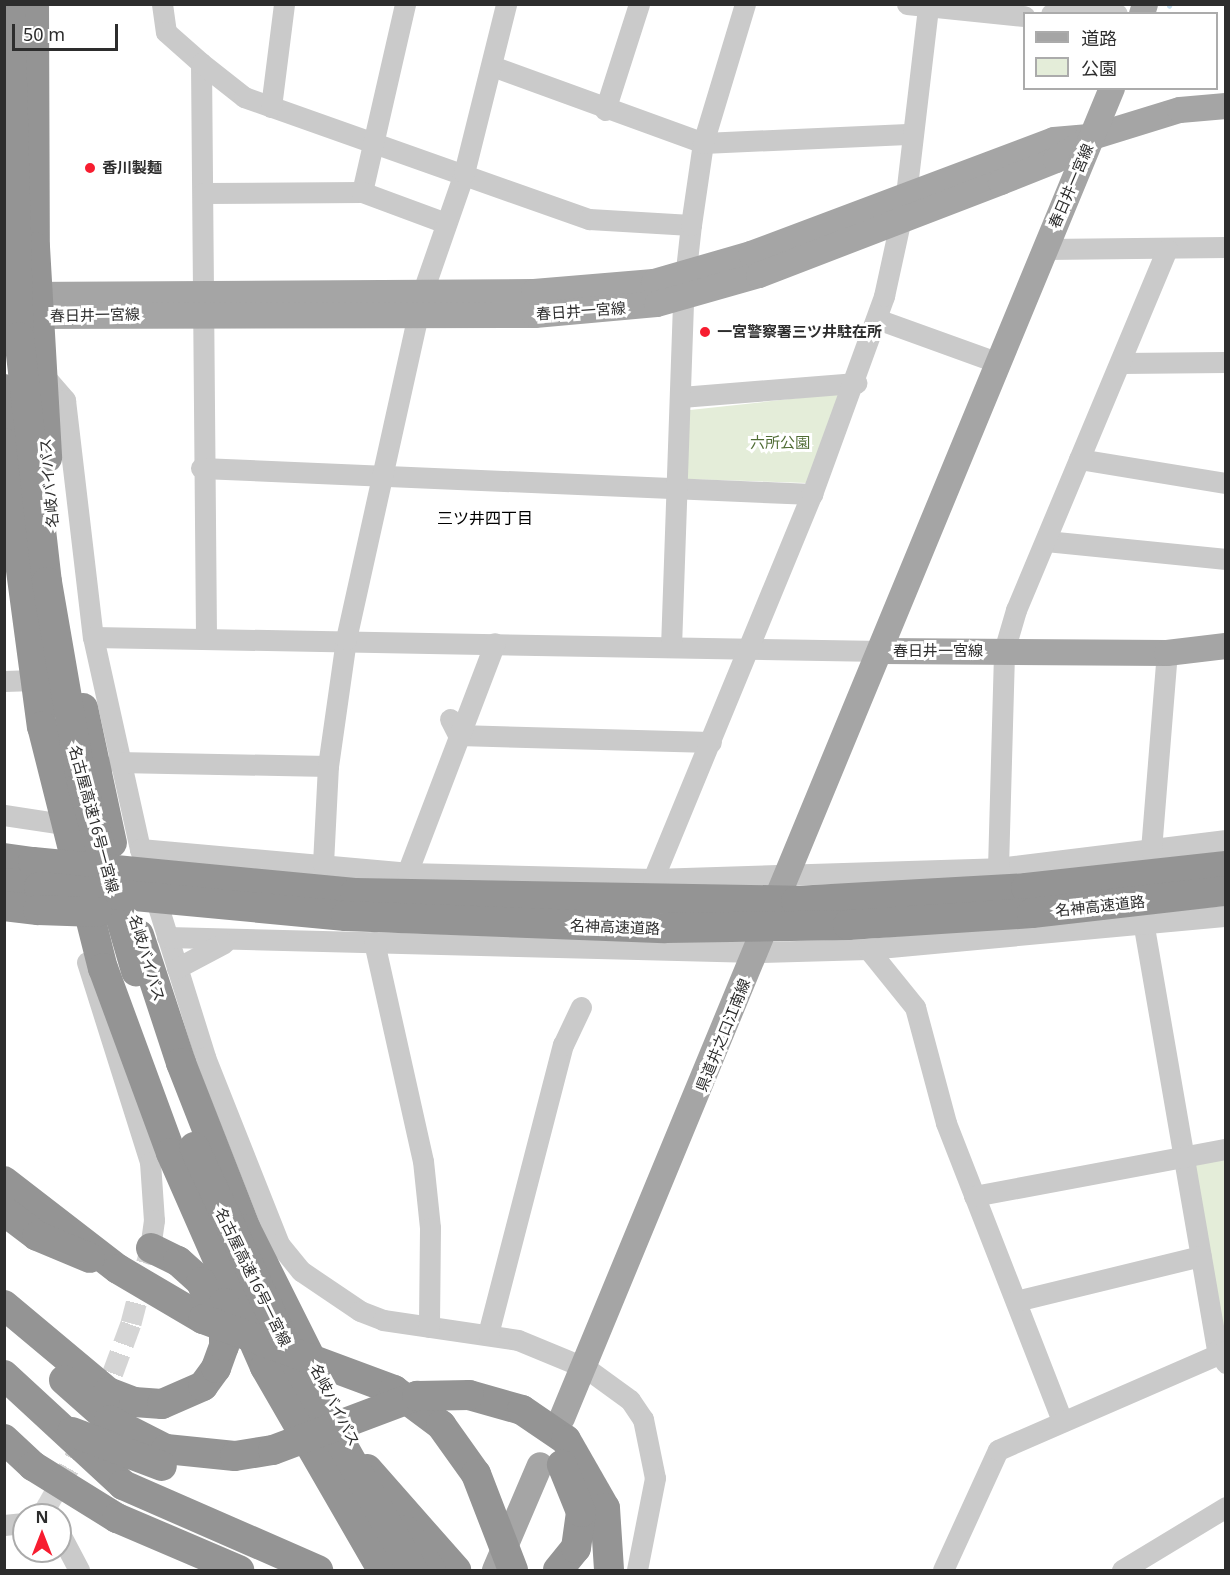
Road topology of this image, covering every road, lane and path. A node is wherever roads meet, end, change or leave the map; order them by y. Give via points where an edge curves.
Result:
1 (10, 4) edge
2 (34, 4) edge
3 (162, 4) edge
4 (284, 4) edge
5 (405, 4) edge
6 (506, 4) edge
7 (639, 4) edge
8 (746, 4) edge
9 (907, 4) edge
10 (928, 8) junction
11 (1085, 8) edge
12 (1062, 12) edge
13 (1106, 12) edge
14 (1023, 16) edge
15 (201, 63) junction
16 (492, 66) junction
17 (1111, 90) edge
18 (1226, 106) edge
19 (271, 107) junction
20 (605, 110) junction
21 (913, 134) junction
22 (1092, 137) junction
23 (373, 140) junction
24 (703, 143) junction
25 (464, 173) junction
26 (362, 192) junction
27 (203, 193) junction
28 (906, 195) junction
29 (901, 221) junction
30 (443, 222) junction
31 (691, 225) junction
32 (1226, 247) edge
33 (1045, 249) junction
34 (1167, 249) junction
35 (684, 286) junction
36 (4, 294) edge
37 (421, 303) junction
38 (201, 304) junction
39 (38, 305) junction
40 (4, 316) edge
41 (877, 319) junction
42 (996, 362) junction
43 (1226, 362) edge
44 (1121, 363) junction
45 (39, 370) junction
46 (856, 383) junction
47 (4, 389) edge
48 (681, 397) junction
49 (4, 443) edge
50 (1079, 459) junction
51 (201, 468) junction
52 (384, 474) junction
53 (1226, 483) edge
54 (677, 488) junction
55 (812, 494) junction
56 (4, 538) edge
57 (1046, 540) junction
58 (1226, 560) edge
59 (206, 636) junction
60 (93, 637) junction
61 (346, 639) junction
62 (495, 643) junction
63 (1226, 646) edge
64 (670, 647) junction
65 (747, 649) junction
66 (882, 651) junction
67 (1004, 651) junction
68 (1167, 653) junction
69 (27, 680) junction
70 (4, 681) edge
71 (454, 727) junction
72 (711, 742) junction
73 (117, 762) junction
74 (328, 766) junction
75 (4, 815) edge
76 (57, 824) junction
77 (1226, 840) edge
78 (140, 849) junction
79 (1151, 850) junction
80 (323, 864) junction
81 (1226, 866) edge
82 (998, 868) junction
83 (407, 873) junction
84 (784, 876) junction
85 (29, 879) edge
86 (653, 879) junction
87 (4, 883) edge
88 (1226, 891) edge
89 (4, 906) edge
90 (1226, 916) edge
91 (1144, 927) junction
92 (166, 938) junction
93 (233, 940) junction
94 (374, 942) junction
95 (868, 949) junction
96 (757, 952) junction
97 (177, 968) junction
98 (581, 1007) dead end
99 (1226, 1149) edge
100 (171, 1153) junction
101 (1183, 1156) junction
102 (4, 1181) edge
103 (975, 1196) junction
104 (4, 1211) edge
105 (150, 1251) joint
106 (1201, 1256) junction
107 (118, 1269) junction
108 (1016, 1301) junction
109 (4, 1305) edge
110 (429, 1327) junction
111 (488, 1334) junction
112 (224, 1346) junction
113 (1223, 1355) edge
114 (586, 1368) junction
115 (4, 1375) edge
116 (466, 1403) junction
117 (562, 1418) dead end
118 (1062, 1420) junction
119 (57, 1425) junction
120 (4, 1439) edge
121 (277, 1457) junction
122 (540, 1465) dead end
123 (367, 1469) junction
124 (1226, 1507) edge
125 (238, 1570) edge
126 (318, 1570) edge
127 (382, 1570) edge
128 (391, 1570) edge
129 (413, 1570) edge
130 (431, 1570) edge
131 (456, 1570) edge
132 (495, 1570) edge
133 (513, 1570) edge
134 (558, 1570) edge
135 (609, 1570) edge
136 (637, 1570) edge
137 (943, 1570) edge
138 (1122, 1570) edge

1 - 129 highway, 名古屋高速16号一宮線, bridge via 19,337 47,582 82,784 136,971 194,1147 233,1238 347,1461
2 - 39 highway, 名岐バイパス
3 - 15 street via 166,32
4 - 19 street
5 - 23 street
6 - 16 street
7 - 20 street
8 - 24 street
9 - 10 street
10 - 14 street
10 - 21 street
11 - 12 street
11 - 13 street
15 - 19 street via 243,97
15 - 27 street
16 - 20 street
16 - 25 street
17 - 22 main road
18 - 22 main road, 春日井一宮線 via 1180,110
19 - 23 street
20 - 24 street
21 - 24 street
21 - 28 street
22 - 28 main road, 春日井一宮線 via 1054,140
22 - 29 main road, 春日井一宮線 via 1056,160
22 - 33 main road, 春日井一宮線
23 - 25 street
23 - 26 street
24 - 31 street
25 - 30 street
25 - 31 street via 590,219
26 - 27 street
26 - 30 street
27 - 38 street
28 - 29 street
28 - 35 main road, 春日井一宮線
29 - 35 main road, 春日井一宮線
29 - 41 street
30 - 37 street
31 - 35 street
32 - 34 street
33 - 34 street
33 - 42 main road, 春日井一宮線
34 - 44 street
35 - 37 main road, 春日井一宮線
35 - 48 street
36 - 39 main road
37 - 38 main road, 春日井一宮線
37 - 52 street
38 - 39 main road, 春日井一宮線
38 - 51 street
39 - 40 main road
39 - 45 highway, 名岐バイパス
41 - 42 street
41 - 46 street
42 - 66 main road, 春日井一宮線
43 - 44 street
44 - 50 street
45 - 60 street via 64,400
45 - 123 highway, 名岐バイパス via 65,613 110,833 142,947 246,1228
46 - 48 street
46 - 55 street
47 - 128 highway, 名古屋高速16号一宮線, bridge via 41,690 118,978 214,1244 330,1470
48 - 54 street
49 - 100 highway via 47,747 103,968
50 - 53 street
50 - 57 street
51 - 52 street
51 - 59 street
52 - 54 street
52 - 61 street
54 - 55 street
54 - 64 street
55 - 65 street
56 - 69 street
57 - 58 street
57 - 67 street
59 - 60 street
59 - 61 street
60 - 73 street
61 - 62 street
61 - 74 street
62 - 64 street
62 - 71 street
63 - 68 main road, 春日井一宮線
64 - 65 street
65 - 66 street
65 - 72 street
66 - 67 main road, 春日井一宮線
66 - 84 main road, 県道井之口江南線
67 - 68 main road, 春日井一宮線
67 - 82 street
68 - 79 street
69 - 70 street
69 - 76 street
71 - 72 street
71 - 83 street
72 - 86 street
73 - 74 street
73 - 78 street
74 - 80 street
75 - 76 street
76 - 105 street via 101,1013 150,1162
77 - 79 street
78 - 80 street
78 - 92 street
79 - 82 street
80 - 83 street
81 - 85 highway, 名神高速道路, bridge via 910,897 592,900 355,893 162,879
82 - 84 street
83 - 86 street
84 - 86 street
84 - 96 main road, 県道井之口江南線
85 - 87 highway, 名神高速道路
85 - 88 highway, 名神高速道路, bridge via 321,922 346,916 665,928 848,925 1032,913
85 - 89 highway
90 - 91 street
91 - 95 street
91 - 101 street
92 - 93 street
92 - 97 street
93 - 94 street
93 - 97 street
94 - 96 street
94 - 110 street via 423,1161 430,1228
95 - 96 street
95 - 103 street via 915,1007 945,1123
96 - 114 main road, 県道井之口江南線
97 - 110 street via 205,1057 279,1244 301,1271 360,1311
98 - 111 street via 563,1045
99 - 101 street
100 - 112 highway via 219,1276
100 - 127 highway via 265,1367
101 - 103 street
101 - 106 street
102 - 107 highway
103 - 108 street
104 - 107 highway via 37,1236
105 - 112 highway via 201,1282
106 - 108 street
106 - 113 street
107 - 133 highway, bridge via 202,1319 394,1390 441,1425 476,1474
108 - 118 street
109 - 112 highway via 79,1373 134,1402 184,1398 203,1386
109 - 121 highway via 72,1389 136,1437 201,1456
110 - 111 street
111 - 114 street via 518,1340
113 - 118 street
114 - 117 main road, 県道井之口江南線
114 - 136 street via 630,1400 643,1419 652,1449 654,1492
115 - 119 highway
116 - 121 highway, bridge
116 - 134 highway via 522,1428 568,1472 578,1494 581,1525 576,1548
116 - 135 highway via 522,1410 566,1440 605,1508
118 - 137 street via 998,1450
119 - 121 highway via 129,1456 187,1470 226,1473
119 - 126 highway via 123,1485
120 - 125 highway via 33,1466 117,1518
122 - 132 main road
123 - 130 highway, 名岐バイパス
123 - 131 highway
124 - 138 street

